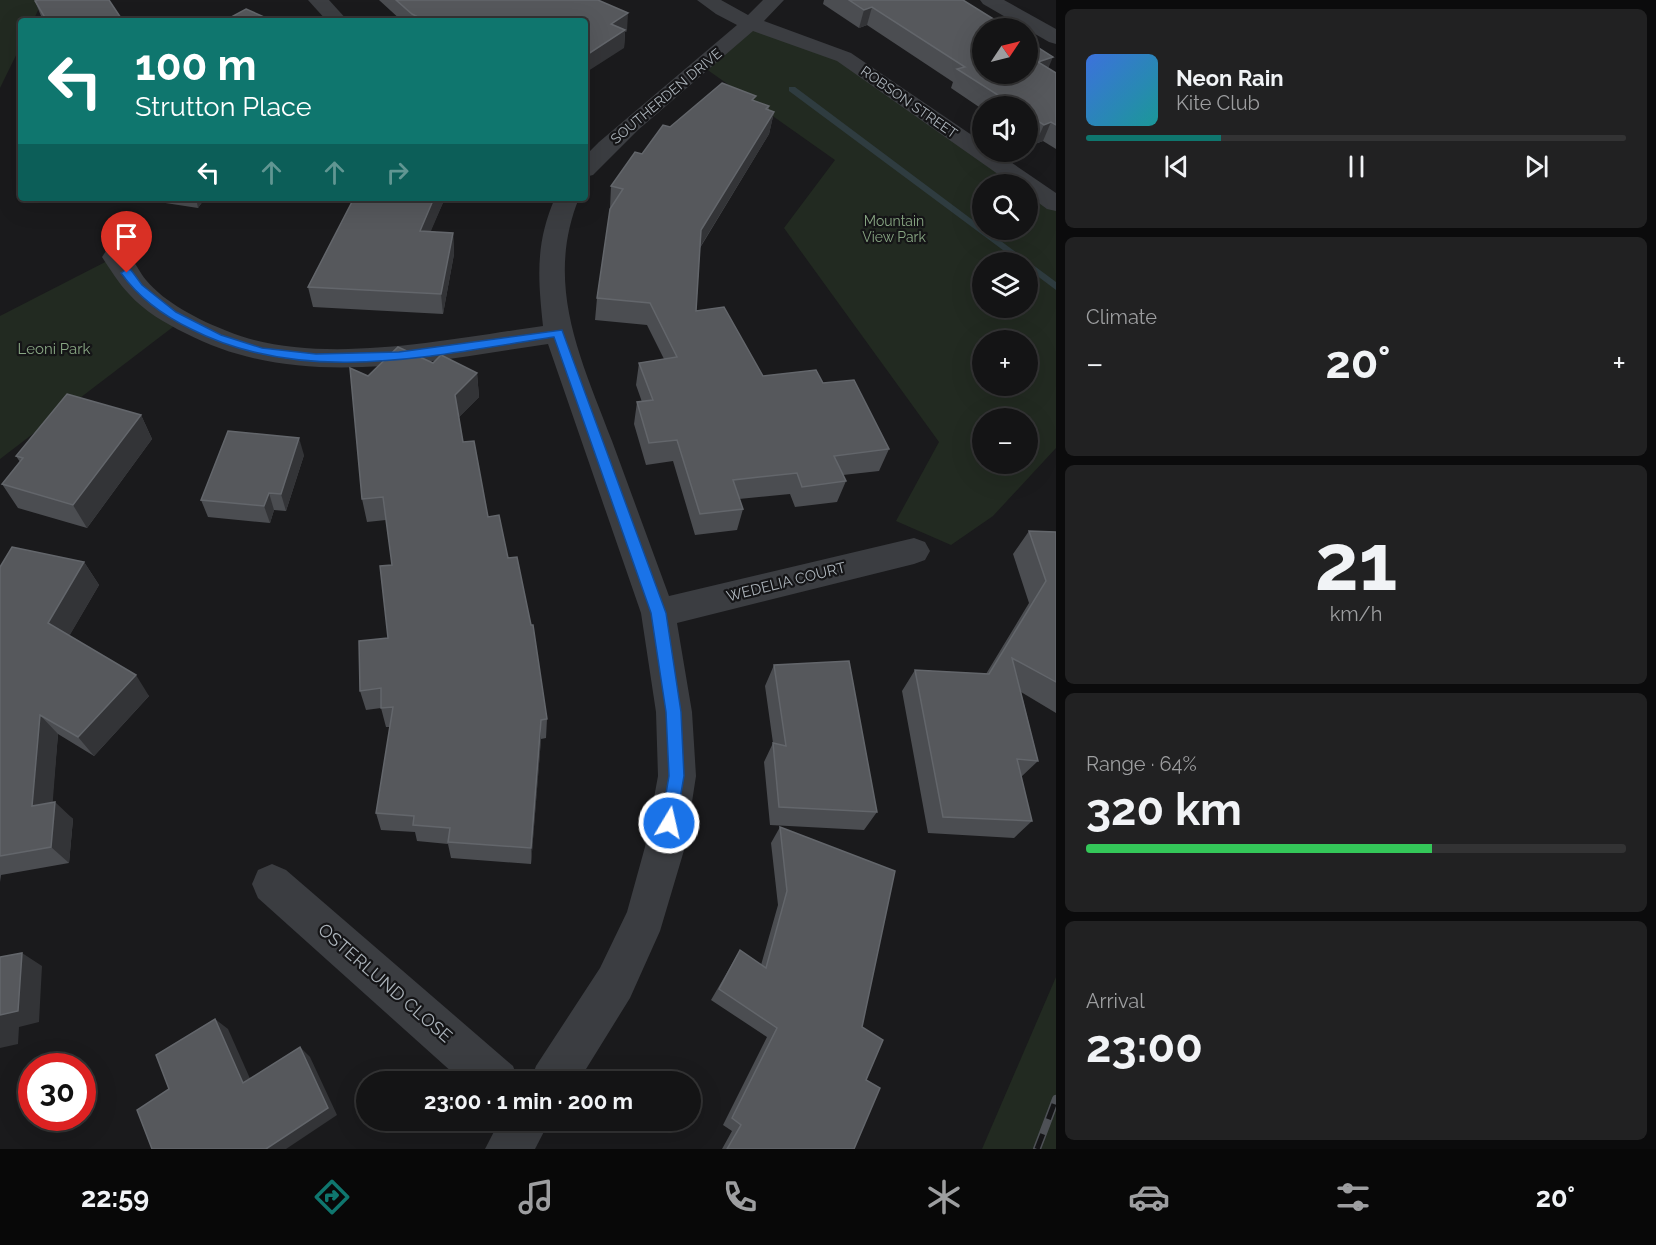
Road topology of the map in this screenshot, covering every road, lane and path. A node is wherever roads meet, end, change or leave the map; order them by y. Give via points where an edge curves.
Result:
1 (318, 0) edge
2 (707, 0) edge
3 (774, 0) edge
4 (990, 0) edge
5 (335, 18) edge
6 (750, 25) junction
7 (1056, 38) edge
8 (596, 143) edge
9 (588, 163) edge
10 (566, 201) edge
11 (1056, 204) edge
12 (115, 257) dead end
13 (558, 333) junction
14 (914, 551) dead end
15 (658, 613) junction
16 (272, 884) dead end
17 (484, 1071) edge
18 (559, 1071) edge
19 (520, 1131) edge
20 (508, 1149) edge

1 - 5 street
2 - 6 street, ROBSON STREET
3 - 6 street, SOUTHERDEN DRIVE
4 - 7 street
6 - 8 street, SOUTHERDEN DRIVE
6 - 11 street, ROBSON STREET via 808,41 844,57
8 - 9 street, SOUTHERDEN DRIVE
10 - 13 street via 552,249 551,278
12 - 13 street via 138,288 172,315 217,338 262,352 316,358 399,356
13 - 15 street
14 - 15 street, WEDELIA COURT
15 - 18 street via 674,712 676,776 665,847 646,917 615,983
16 - 17 street, OSTERLUND CLOSE
19 - 20 street

